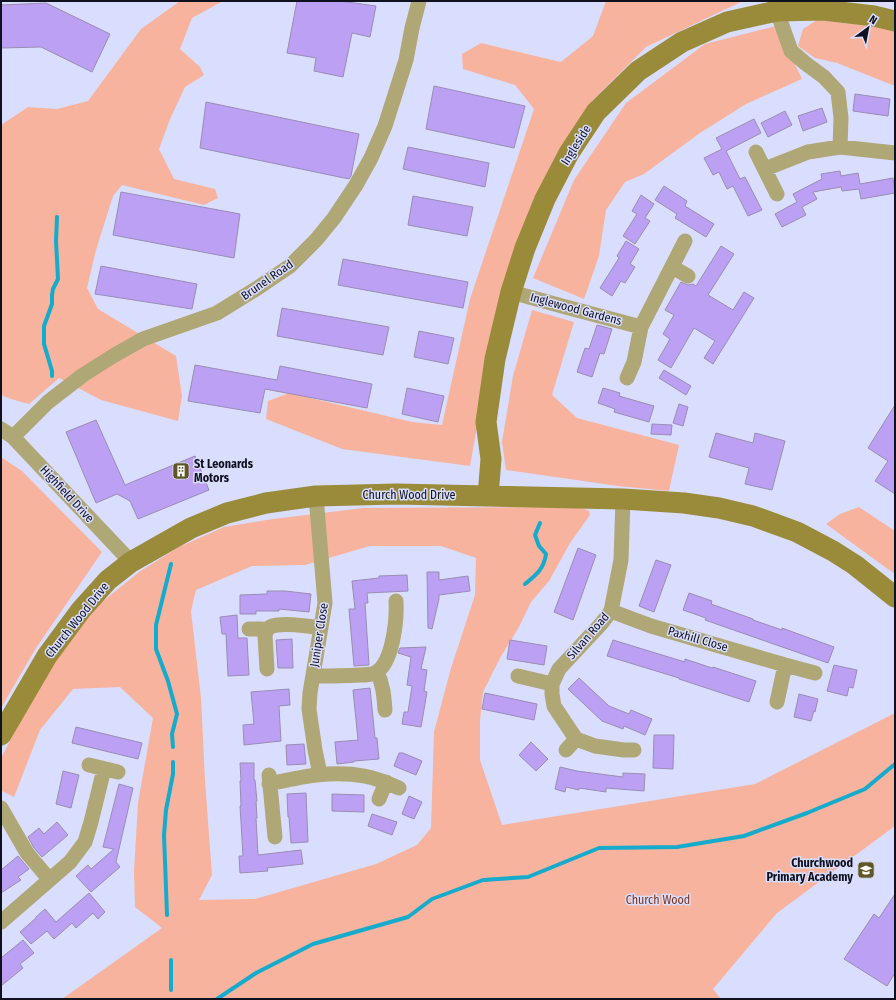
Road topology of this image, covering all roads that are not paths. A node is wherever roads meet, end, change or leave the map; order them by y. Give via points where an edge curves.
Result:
1 (419, 1) edge
2 (778, 10) junction
3 (895, 21) edge
4 (840, 147) junction
5 (756, 152) dead end
6 (895, 153) edge
7 (765, 169) junction
8 (777, 194) dead end
9 (685, 241) dead end
10 (672, 267) junction
11 (688, 276) dead end
12 (511, 292) junction
13 (641, 327) junction
14 (628, 378) dead end
15 (7, 433) edge
16 (316, 496) junction
17 (488, 496) junction
18 (623, 499) junction
19 (131, 562) junction
20 (895, 597) edge
21 (396, 601) dead end
22 (611, 611) junction
23 (321, 628) junction
24 (248, 629) dead end
25 (267, 630) junction
26 (785, 665) junction
27 (267, 669) dead end
28 (377, 672) junction
29 (815, 673) dead end
30 (313, 676) junction
31 (518, 676) dead end
32 (552, 684) junction
33 (776, 702) dead end
34 (385, 710) dead end
35 (1, 735) edge
36 (634, 750) dead end
37 (89, 765) dead end
38 (320, 774) junction
39 (379, 799) dead end
40 (1, 808) edge
41 (275, 837) dead end
42 (49, 879) junction
43 (1, 922) edge

1 - 15 street, Brunel Road via 406,60 386,126 356,185 316,240 290,266 261,286 217,313 143,339 84,375
2 - 3 street, Ingleside via 823,10
2 - 4 street via 791,51 824,77 838,92 841,118
2 - 12 street, Ingleside via 727,22 682,42 638,71 596,112 569,153 545,199
4 - 6 street
4 - 7 street via 808,152
5 - 7 street
7 - 8 street
9 - 10 street
10 - 11 street
10 - 13 street
12 - 13 street, Inglewood Gardens
12 - 17 street, Ingleside via 495,359 486,422 491,459
13 - 14 street
15 - 19 street, Highfield Drive
16 - 17 street, Church Wood Drive
16 - 19 street, Church Wood Drive via 266,503 227,513 190,528
16 - 23 street, Juniper Close via 325,603
17 - 18 street, Church Wood Drive
18 - 20 street, Church Wood Drive via 719,508 753,516 798,532 834,551
18 - 22 street, Silvan Road via 621,560
19 - 35 street, Church Wood Drive via 108,580 81,610 47,656
21 - 28 street via 389,655
22 - 26 street, Paxhill Close via 651,626
22 - 32 street, Silvan Road via 559,669
23 - 25 street via 282,625
23 - 30 street, Juniper Close
24 - 25 street
25 - 27 street
26 - 29 street, Paxhill Close
26 - 33 street
28 - 30 street
28 - 34 street via 384,693
30 - 38 street, Juniper Close via 309,709
31 - 32 street
32 - 36 street via 554,706 571,744
37 - 42 street via 111,771 85,842 70,862
38 - 39 street via 365,776 392,785
38 - 41 street via 269,779
40 - 42 street via 27,853
42 - 43 street

